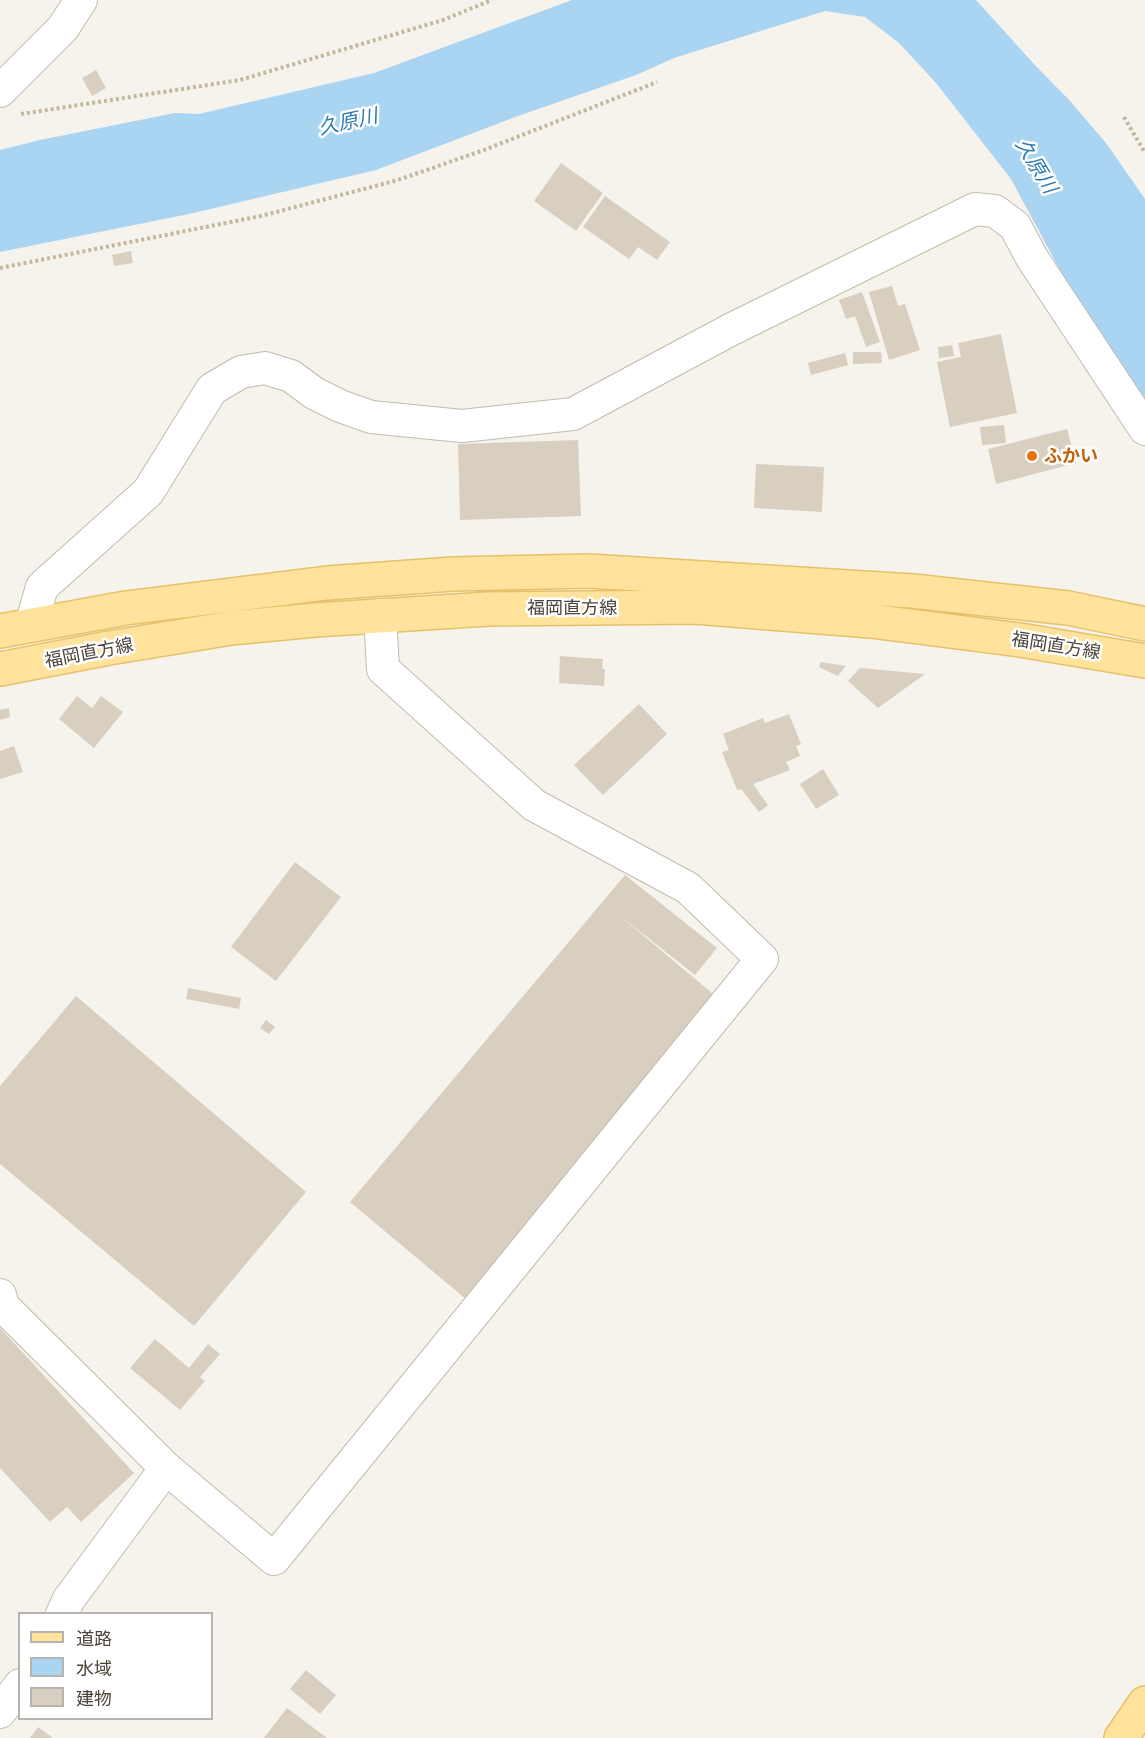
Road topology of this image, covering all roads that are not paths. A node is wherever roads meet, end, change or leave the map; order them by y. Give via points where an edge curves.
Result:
1 (81, 0) edge
2 (9, 103) edge
3 (1145, 429) edge
4 (380, 615) junction
5 (1145, 624) edge
6 (15, 628) edge
7 (1145, 661) edge
8 (0, 669) edge
9 (0, 1295) edge
10 (166, 1468) junction
11 (63, 1612) edge
12 (18, 1688) edge
13 (1145, 1703) edge
14 (0, 1712) edge
15 (1121, 1738) edge

1 - 2 street
3 - 6 street via 1032,258 1016,226 995,211 975,209 730,330 573,414 462,426 370,417 322,398 291,376 266,368 241,372 212,389 148,492 42,587
4 - 7 main road, 福岡直方線 via 488,609 694,607 871,621
4 - 8 main road, 福岡直方線 via 231,628
4 - 10 street via 382,669 534,805 688,888 762,959 274,1559
5 - 6 main road, 福岡直方線 via 1068,608 913,591 589,571 453,574 327,583 136,606
9 - 10 street via 3,1305
10 - 11 street
12 - 14 street
13 - 15 main road

